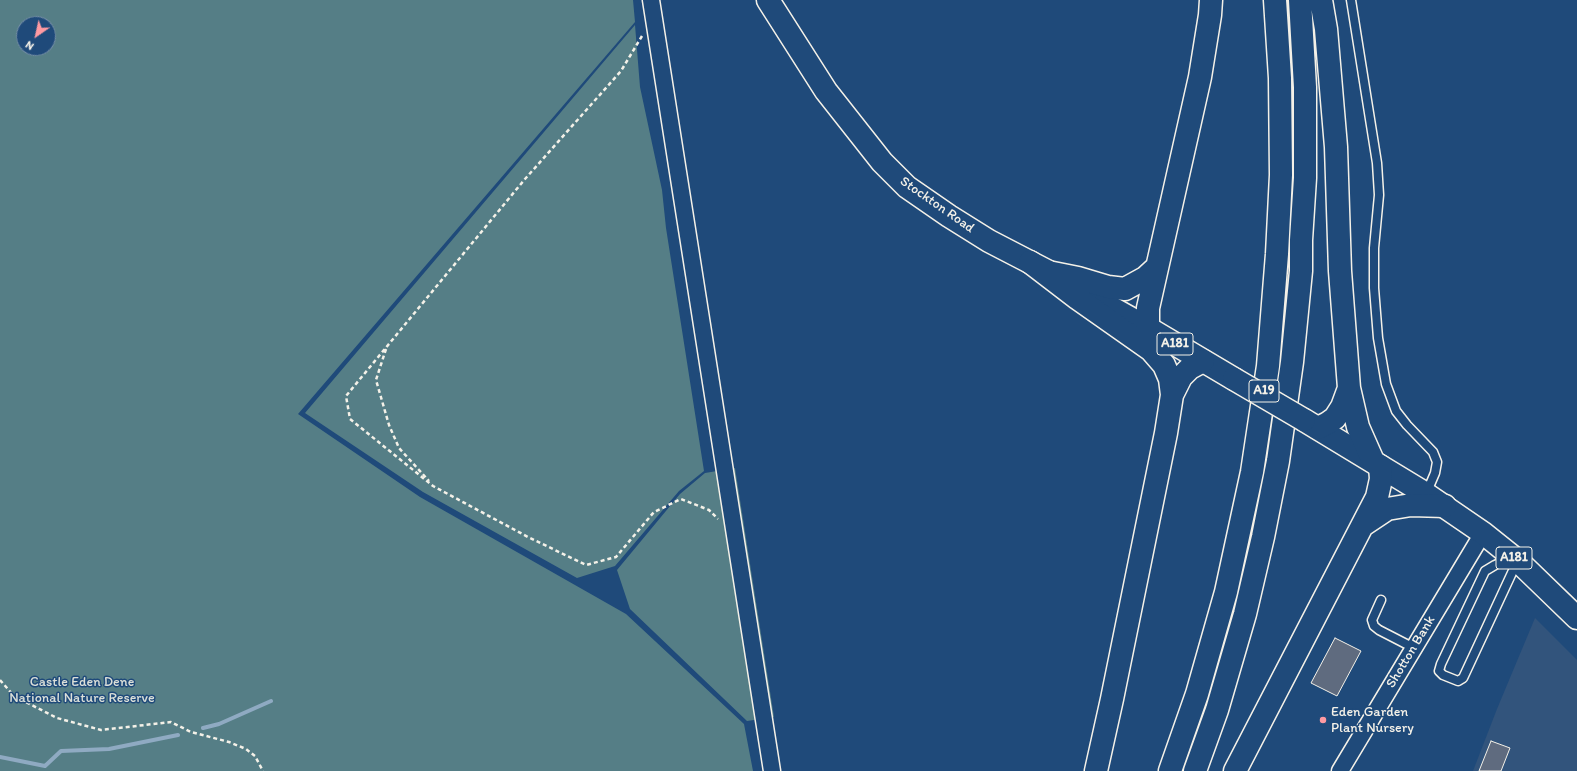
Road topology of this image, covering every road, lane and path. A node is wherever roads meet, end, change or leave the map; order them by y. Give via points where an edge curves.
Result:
1 (650, 0) edge
2 (768, 0) edge
3 (1211, 0) edge
4 (1275, 0) edge
5 (1300, 0) edge
6 (1321, 0) edge
7 (1351, 0) edge
8 (653, 17) junction
9 (1039, 267) junction
10 (1157, 267) junction
11 (1148, 328) junction
12 (386, 347) junction
13 (1202, 361) junction
14 (1349, 388) junction
15 (1172, 395) junction
16 (1311, 424) junction
17 (1376, 463) junction
18 (433, 486) junction
19 (1426, 494) junction
20 (1444, 506) junction
21 (1362, 526) junction
22 (1483, 533) junction
23 (735, 534) junction
24 (1515, 559) junction
25 (1381, 600) dead end
26 (1577, 617) edge
27 (1414, 648) junction
28 (0, 680) edge
29 (1342, 770) edge
30 (262, 771) edge
31 (772, 771) edge
32 (1096, 771) edge
33 (1170, 771) edge
34 (1195, 771) edge
35 (1235, 771) edge

1 - 8 street
2 - 9 main road, Stockton Road via 826,91 882,162 907,187 949,216
3 - 10 main road via 1200,77
4 - 33 main road, A19 via 1280,78 1281,174 1268,366 1252,472 1226,592 1197,694
5 - 34 main road, A19 via 1305,87 1305,178 1301,271 1292,362 1278,461 1263,537 1217,710
6 - 14 main road via 1326,29 1336,147 1340,271
7 - 19 lane via 1377,163 1379,195 1374,248 1374,288 1378,338 1386,384 1396,412 1433,452 1438,462
8 - 12 path via 621,71 525,179
8 - 23 street
9 - 10 main road via 1108,287 1125,288 1145,278
9 - 11 main road, Stockton Road
9 - 15 main road via 1077,298 1151,350 1164,365 1170,379
10 - 11 main road via 1148,308
11 - 13 main road, A181
12 - 18 path via 376,380 389,425 399,448
12 - 18 path via 346,396 350,419
13 - 15 main road via 1181,377
13 - 16 main road, A181, bridge
14 - 16 main road via 1342,407 1334,418 1328,423
14 - 17 main road via 1358,427
15 - 32 main road via 1165,441
16 - 17 main road, A181
17 - 19 main road, A181
17 - 21 main road via 1381,479 1377,497
18 - 23 path via 586,565 616,557 654,512 681,499 709,510
19 - 20 main road, A181
20 - 21 main road via 1411,505 1387,509
20 - 22 main road, A181
21 - 35 main road
22 - 24 main road, A181
22 - 27 street, Shotton Bank
23 - 31 street
24 - 24 lane via 1485,571 1440,664 1439,671 1443,675 1458,681 1463,678
24 - 26 main road, A181
25 - 27 lane via 1372,620 1374,626
27 - 29 street, Shotton Bank
28 - 30 path via 14,696 56,718 101,730 171,722 191,732 246,749 255,756

